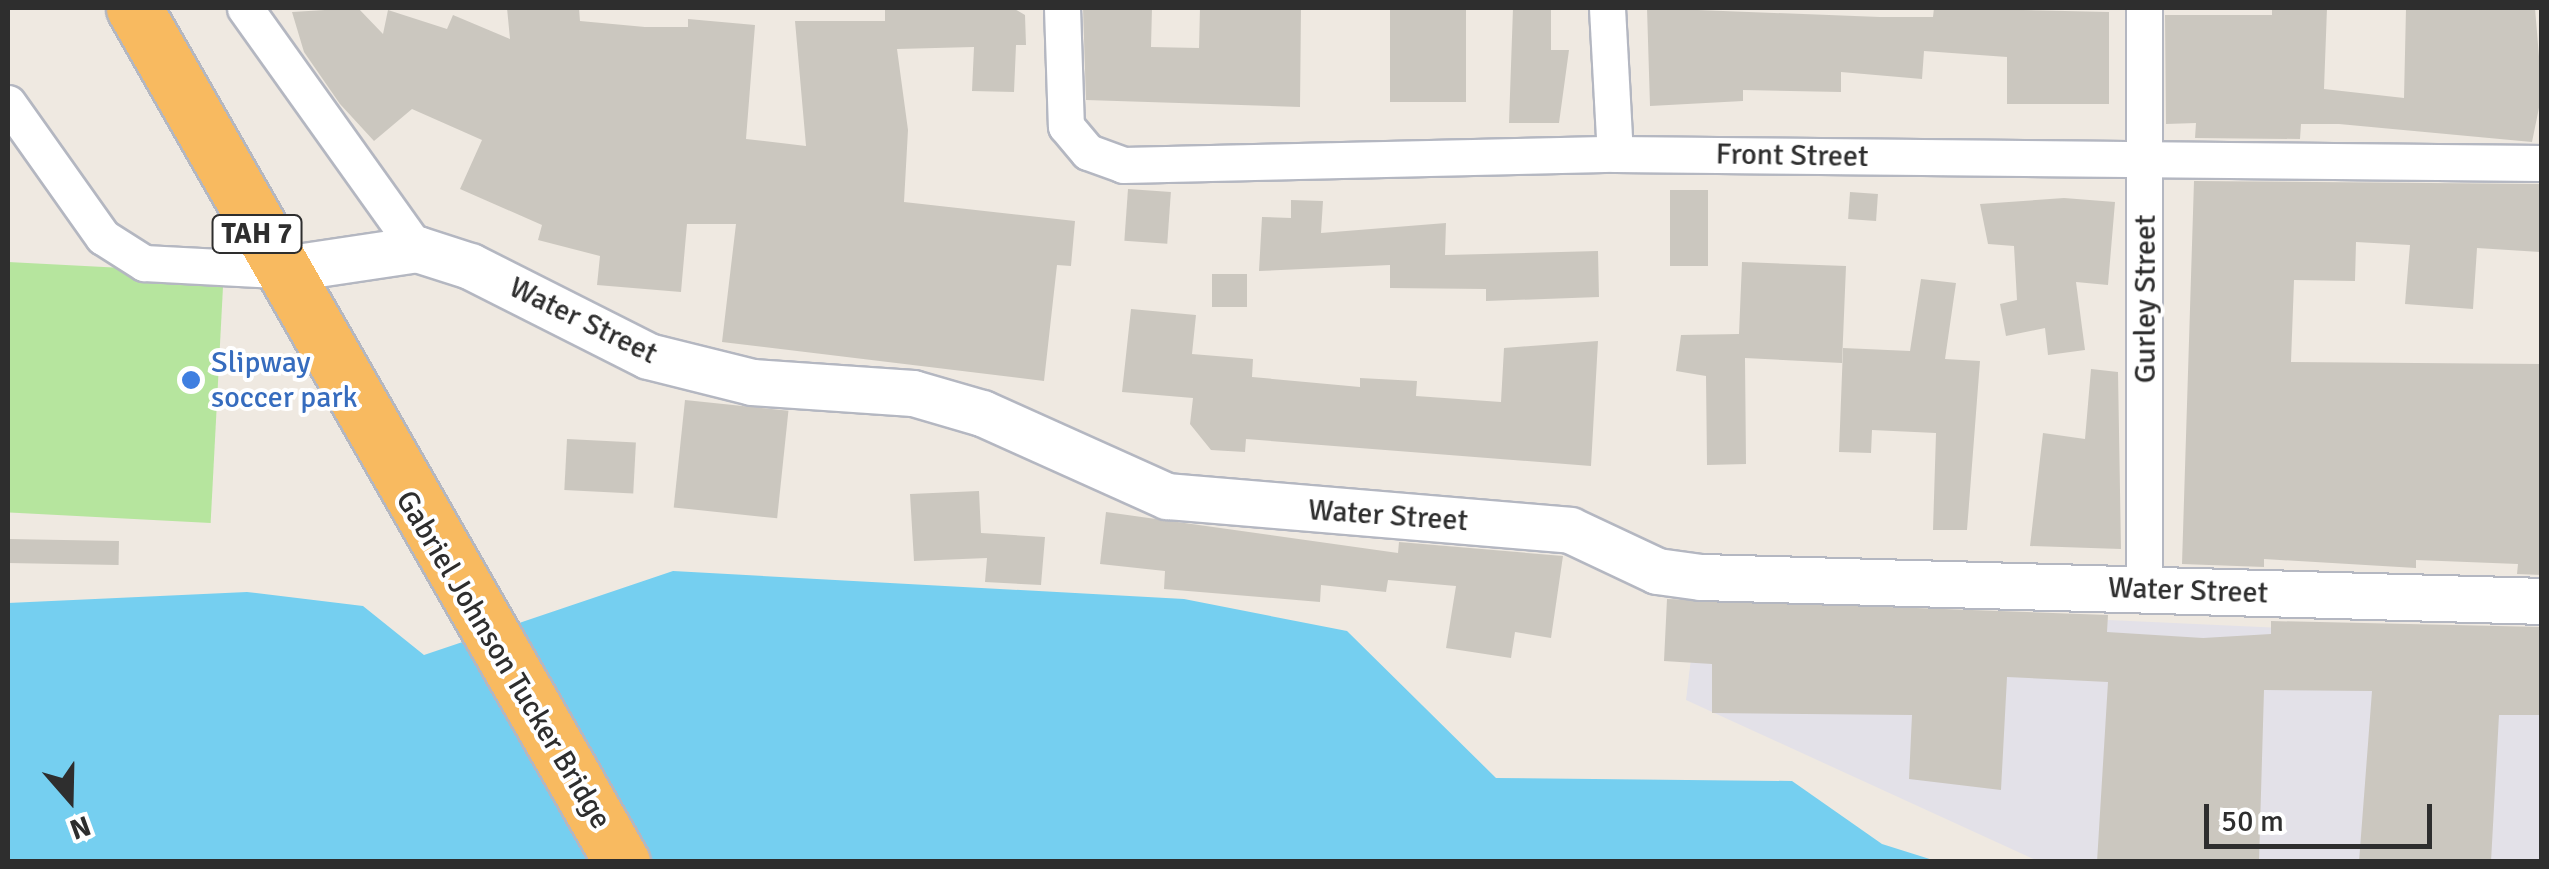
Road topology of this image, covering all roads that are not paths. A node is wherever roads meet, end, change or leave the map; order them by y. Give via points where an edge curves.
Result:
1 (134, 8) edge
2 (245, 8) edge
3 (1062, 8) edge
4 (1607, 8) edge
5 (2144, 8) edge
6 (8, 103) edge
7 (1615, 154) junction
8 (2147, 159) junction
9 (2542, 163) edge
10 (416, 249) junction
11 (277, 270) junction
12 (2144, 590) junction
13 (2542, 601) edge
14 (622, 862) edge

1 - 11 highway, TAH 7
2 - 10 street
3 - 7 street, Front Street via 1064,118 1088,152 1138,166
4 - 7 street
5 - 8 street, Gurley Street
6 - 11 street via 103,238 144,263
7 - 8 street, Front Street
8 - 9 street, Front Street
8 - 12 street, Gurley Street
10 - 11 street, Water Street
10 - 12 street, Water Street via 470,266 648,356 752,382 914,393 982,412 1167,496 1570,530 1657,571 1701,578
11 - 14 highway, Gabriel Johnson Tucker Bridge / TAH 7
12 - 13 street, Water Street

